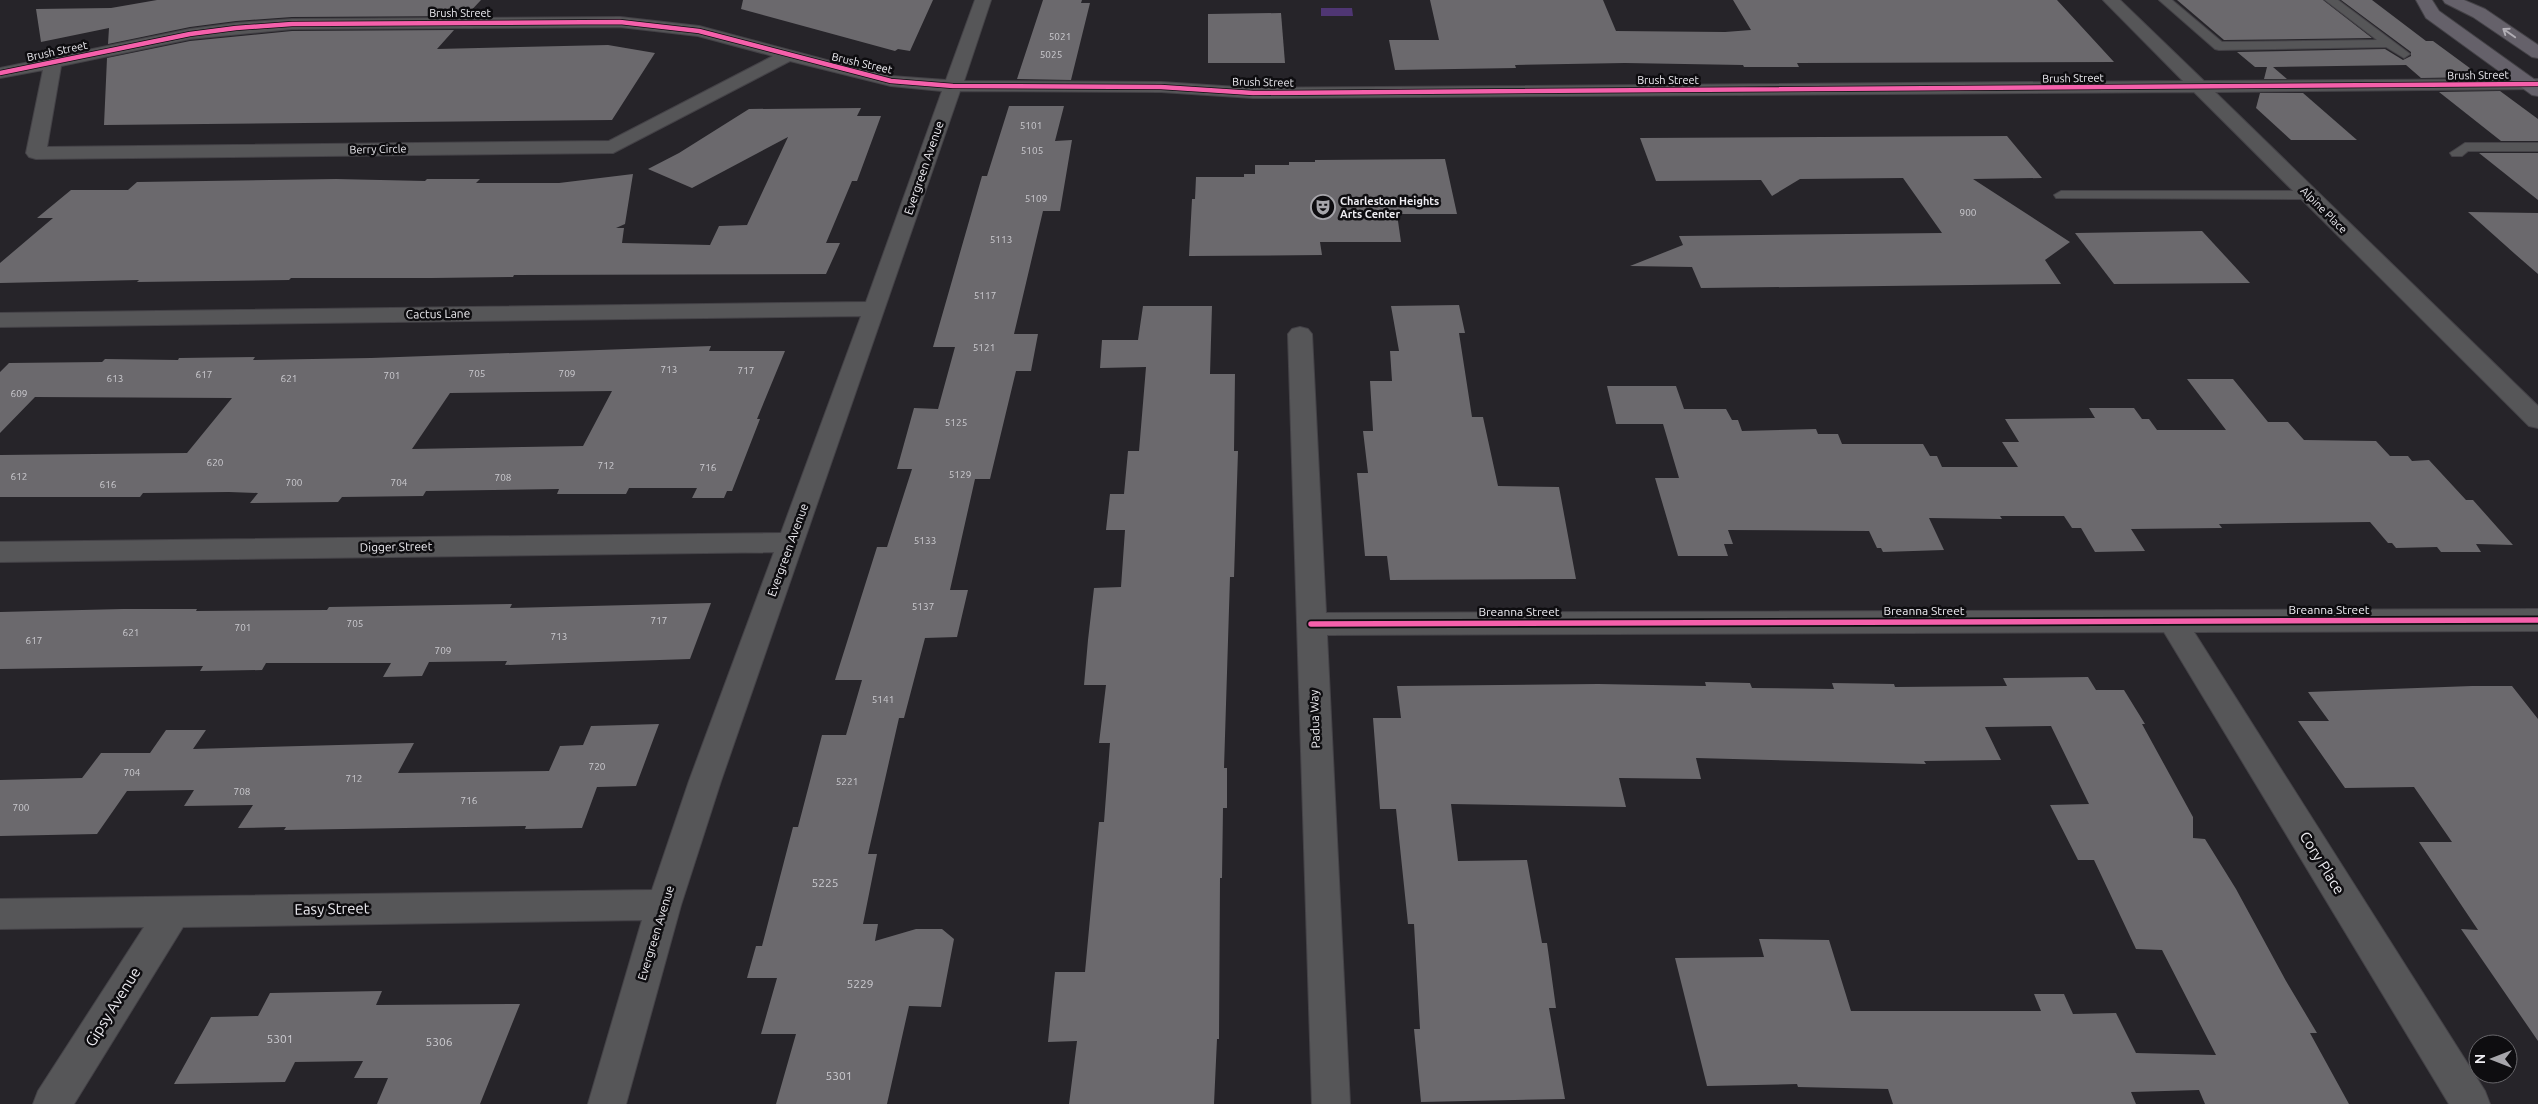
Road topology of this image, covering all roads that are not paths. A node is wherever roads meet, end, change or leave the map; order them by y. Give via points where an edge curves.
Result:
1 (983, 0) edge
2 (2111, 0) edge
3 (2165, 0) edge
4 (2332, 0) edge
5 (2424, 0) edge
6 (2450, 0) edge
7 (2388, 43) junction
8 (2538, 53) edge
9 (2404, 54) dead end
10 (789, 55) junction
11 (53, 62) junction
12 (0, 73) edge
13 (953, 86) junction
14 (2535, 86) edge
15 (2198, 87) junction
16 (2538, 148) edge
17 (2457, 152) dead end
18 (2309, 195) junction
19 (2060, 196) dead end
20 (875, 309) junction
21 (0, 320) edge
22 (1300, 334) dead end
23 (2538, 420) edge
24 (791, 542) junction
25 (0, 552) edge
26 (2538, 620) edge
27 (2172, 622) junction
28 (1311, 624) junction
29 (664, 904) junction
30 (174, 911) junction
31 (0, 914) edge
32 (52, 1104) edge
33 (607, 1104) edge
34 (1331, 1104) edge
35 (2471, 1104) edge

1 - 13 street, Evergreen Avenue
2 - 15 street, Alpine Place
3 - 7 lane via 2219,46
4 - 7 lane
5 - 14 main road via 2432,14
8 -> 6 main road via 2479,12
7 - 9 lane
10 - 11 street, Brush Street via 699,31 620,22 302,24 190,34
10 - 11 street, Berry Circle via 614,147 36,152
10 - 13 street, Brush Street via 891,81
11 - 12 street, Brush Street
13 - 15 street, Brush Street via 1161,87 1253,93
13 - 20 street, Evergreen Avenue
14 - 15 street, Brush Street
15 - 18 street, Alpine Place
16 - 17 lane via 2465,147
18 - 19 lane
18 - 23 street, Alpine Place
20 - 21 street, Cactus Lane
20 - 24 street, Evergreen Avenue
22 - 28 street, Padua Way
24 - 25 street, Digger Street
24 - 29 street, Evergreen Avenue
26 - 27 street, Breanna Street
27 - 28 street, Breanna Street
27 - 35 street, Cory Place
28 - 34 street, Padua Way
29 - 30 street, Easy Street
29 - 33 street, Evergreen Avenue
30 - 31 street, Easy Street
30 - 32 street, Gipsy Avenue

